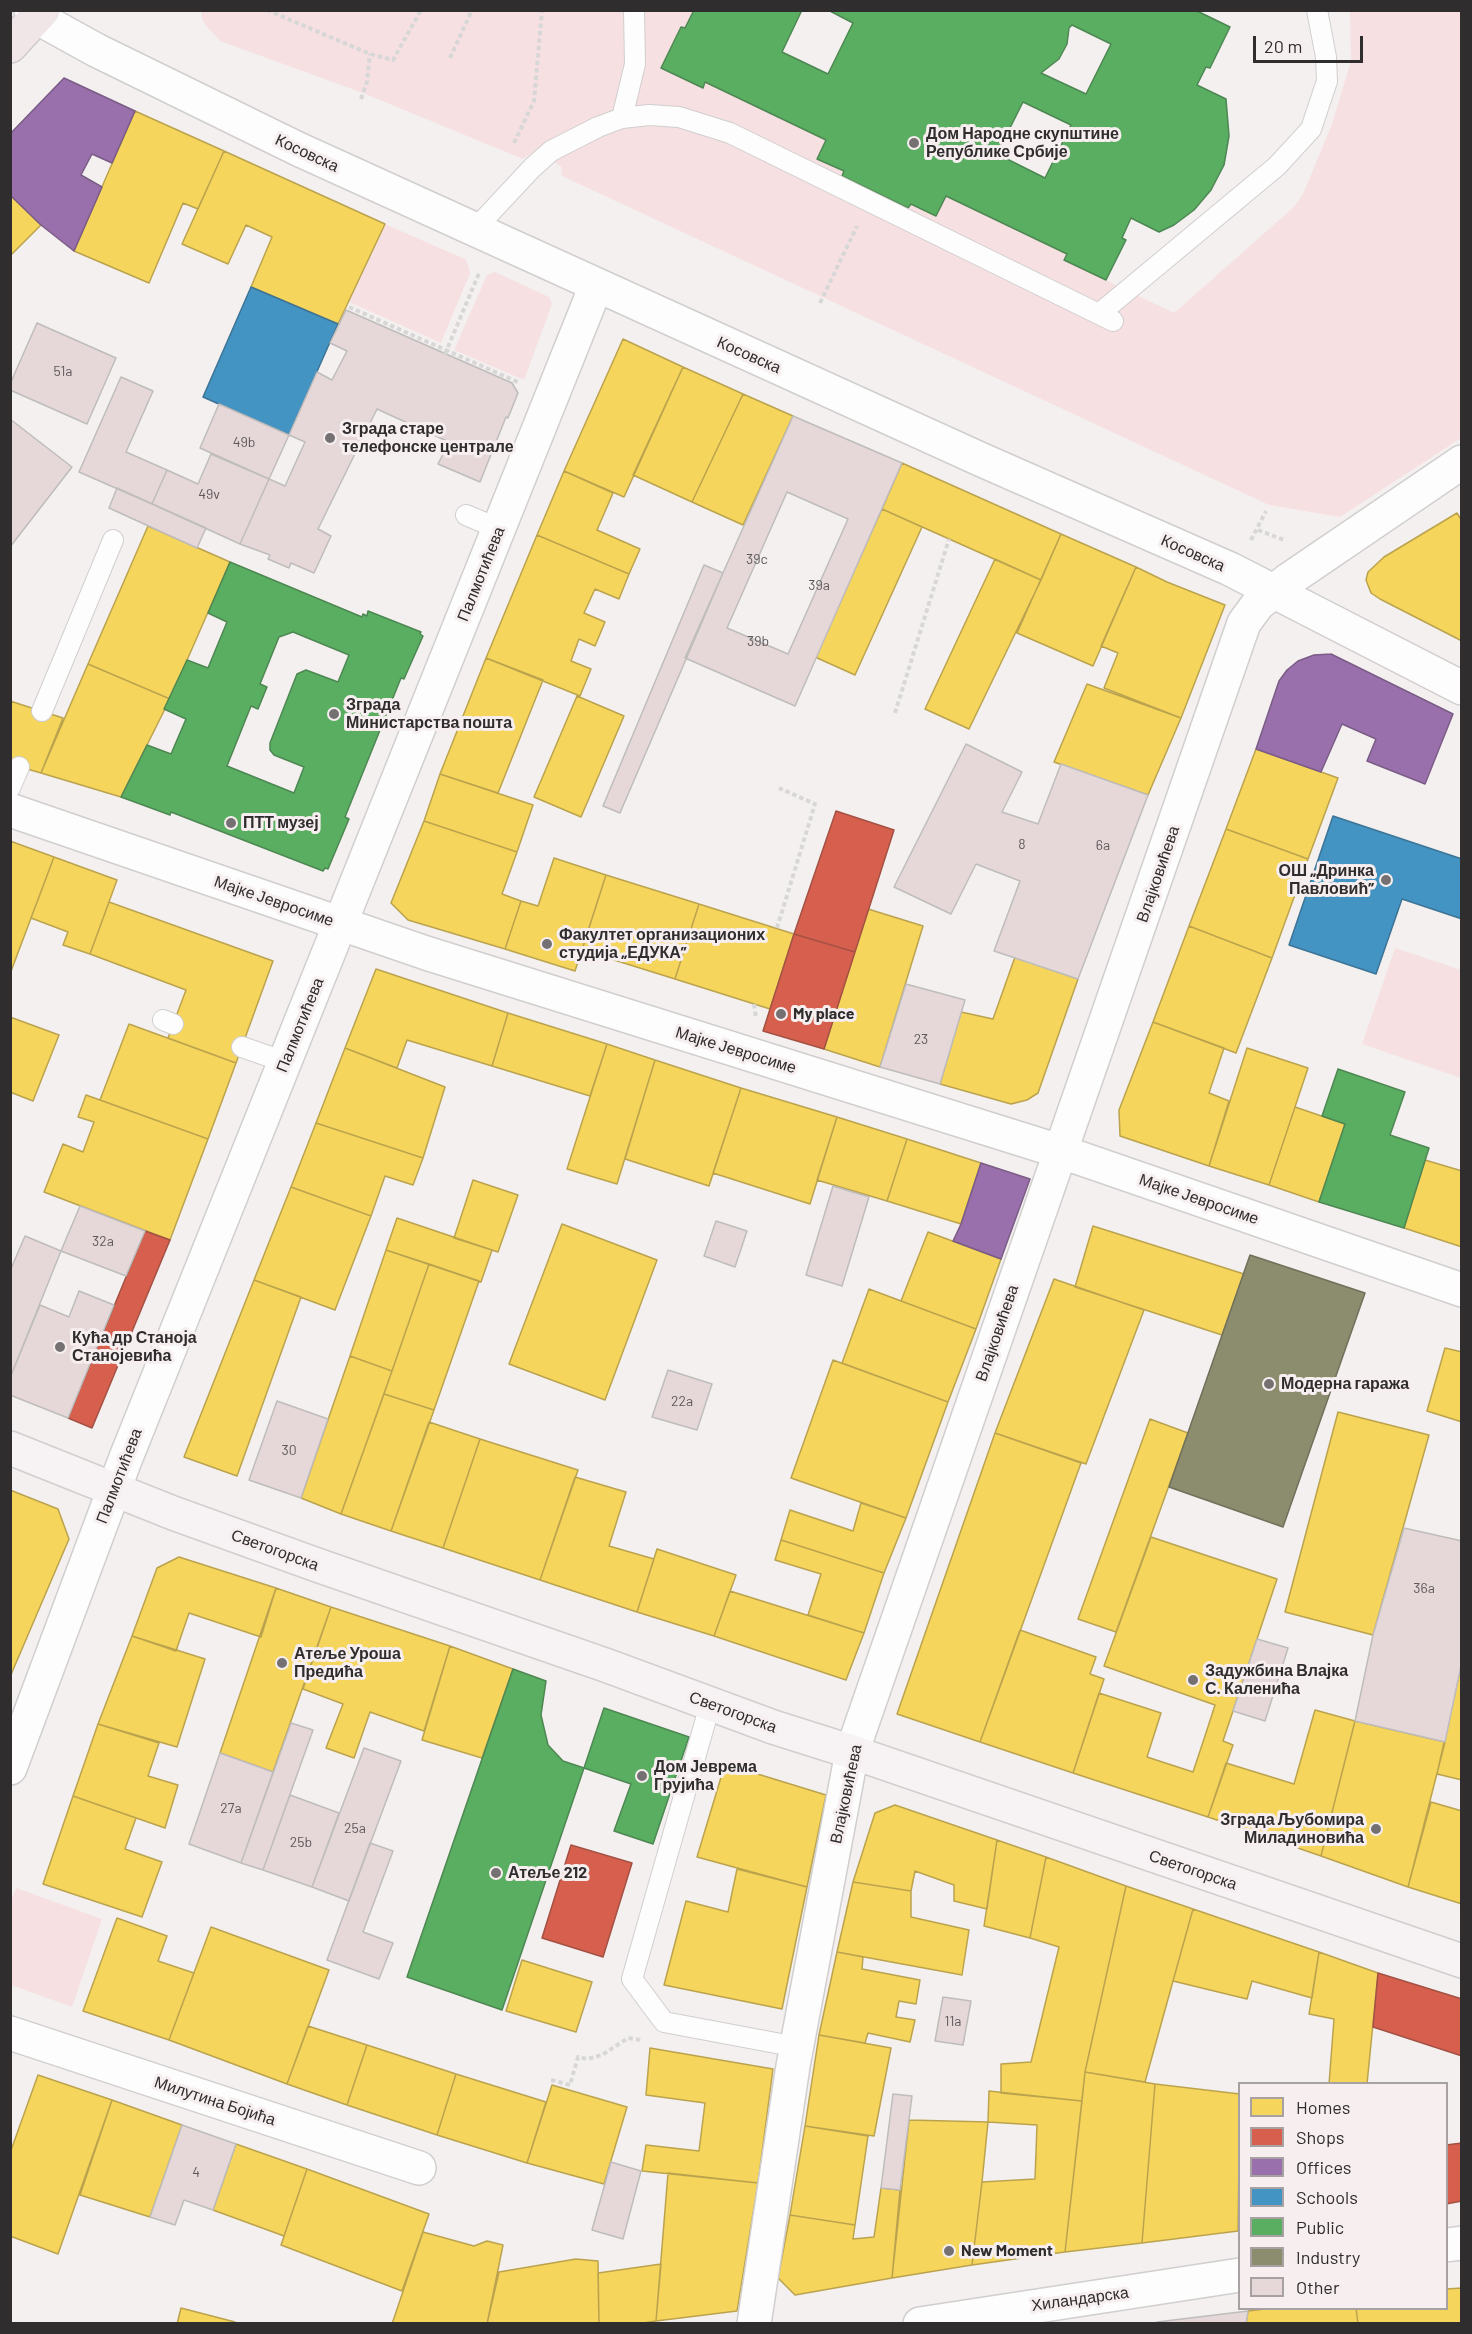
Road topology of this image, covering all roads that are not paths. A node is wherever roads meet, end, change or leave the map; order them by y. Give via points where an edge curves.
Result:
1 (634, 10) edge
2 (1317, 10) edge
3 (41, 12) edge
4 (10, 46) edge
5 (622, 118) junction
6 (485, 233) junction
7 (596, 286) junction
8 (1461, 462) edge
9 (466, 515) dead end
10 (499, 529) junction
11 (113, 540) dead end
12 (1273, 591) junction
13 (1461, 688) edge
14 (42, 711) dead end
15 (19, 767) dead end
16 (10, 788) edge
17 (10, 810) edge
18 (340, 924) junction
19 (242, 1047) dead end
20 (285, 1062) junction
21 (1062, 1152) junction
22 (1461, 1290) edge
23 (10, 1448) edge
24 (113, 1490) junction
25 (710, 1705) junction
26 (852, 1752) junction
27 (10, 1768) edge
28 (1461, 1960) edge
29 (10, 2033) edge
30 (797, 2047) junction
31 (419, 2168) dead end
32 (1238, 2275) edge
33 (938, 2322) edge
34 (754, 2324) edge

1 - 5 lane via 635,64
2 - 5 lane via 1327,81 1311,129 1277,166 1106,317 730,133 680,117
3 - 4 main road
3 - 6 street, Косовска via 104,54 298,149
5 - 6 lane via 551,151 532,168
6 - 7 street, Косовска
7 - 10 street, Палмотићева
7 - 12 street, Косовска
8 - 12 street, Влајковићева
9 - 10 lane
10 - 18 street, Палмотићева
11 - 14 lane
12 - 13 street, Косовска
12 - 21 street, Влајковићева via 1244,622
15 - 16 lane
17 - 18 street, Мајке Јевросиме
18 - 20 street, Палмотићева
18 - 21 street, Мајке Јевросиме
19 - 20 lane
20 - 24 street, Палмотићева
21 - 22 street, Мајке Јевросиме
21 - 26 street, Влајковићева
23 - 24 street, Светогорска
24 - 25 street, Светогорска
24 - 27 street, Палмотићева
25 - 26 street, Светогорска
25 - 30 lane via 632,1979 664,2022
26 - 28 street, Светогорска
26 - 30 street, Влајковићева
29 - 31 street, Милутина Бојића
30 - 34 street, Влајковићева
32 - 33 street, Хиландарска

